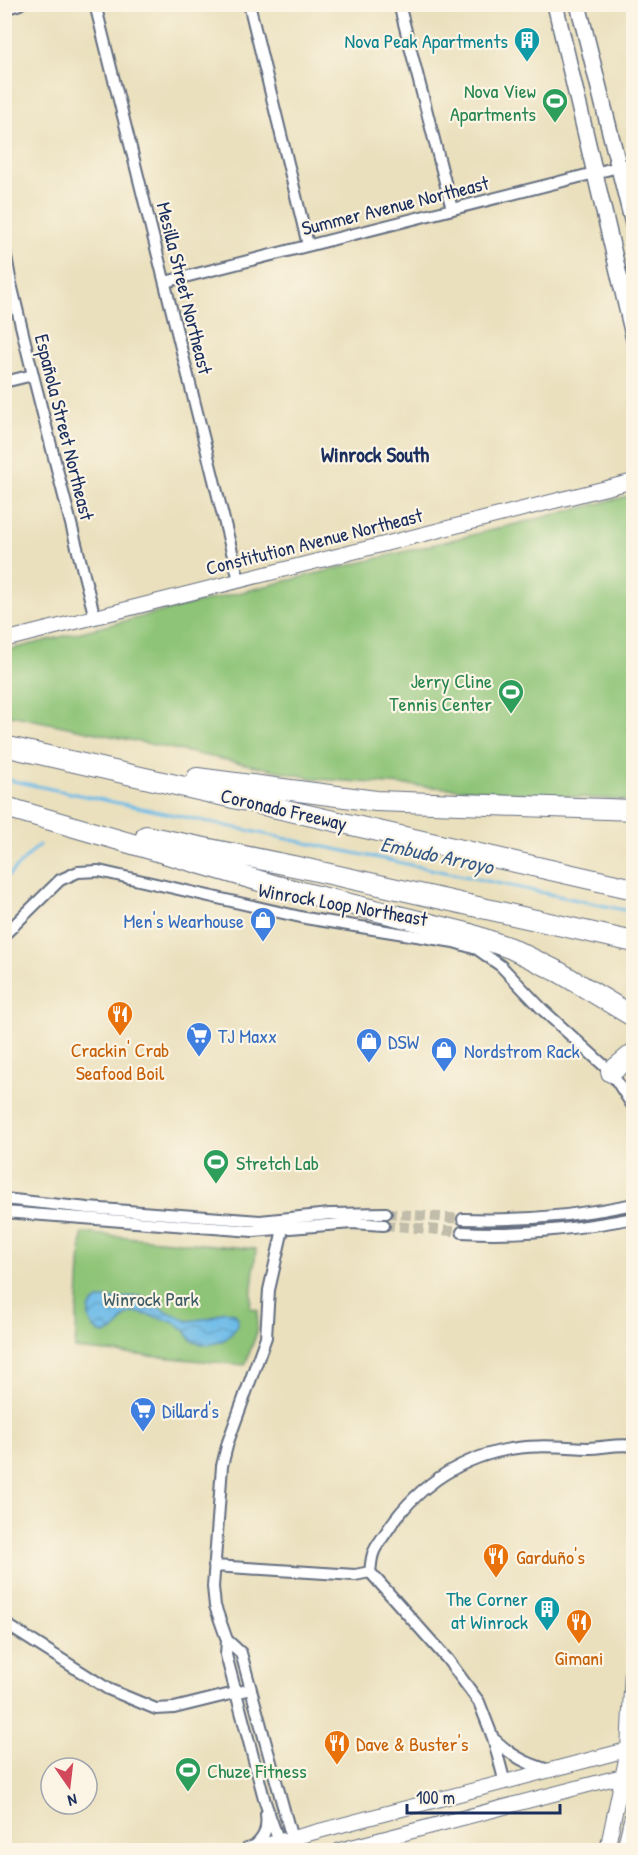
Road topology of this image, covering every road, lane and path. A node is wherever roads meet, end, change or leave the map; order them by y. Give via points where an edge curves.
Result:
1 (20, 4) edge
2 (95, 4) edge
3 (249, 4) edge
4 (399, 4) edge
5 (555, 4) edge
6 (578, 4) edge
7 (4, 9) edge
8 (627, 165) edge
9 (596, 172) junction
10 (452, 209) junction
11 (633, 228) edge
12 (4, 245) edge
13 (308, 245) junction
14 (165, 282) junction
15 (633, 339) edge
16 (33, 375) junction
17 (4, 382) edge
18 (633, 481) edge
19 (239, 580) junction
20 (95, 618) junction
21 (4, 640) edge
22 (4, 746) edge
23 (93, 765) junction
24 (7, 808) edge
25 (633, 810) edge
26 (633, 889) edge
27 (4, 934) edge
28 (633, 942) edge
29 (633, 1017) edge
30 (633, 1053) edge
31 (611, 1072) junction
32 (633, 1108) edge
33 (4, 1199) edge
34 (633, 1204) edge
35 (4, 1212) edge
36 (386, 1213) tunnel mouth
37 (633, 1218) edge
38 (329, 1219) junction
39 (463, 1219) tunnel mouth
40 (384, 1225) tunnel mouth
41 (283, 1229) junction
42 (462, 1232) tunnel mouth
43 (633, 1446) edge
44 (214, 1566) junction
45 (370, 1572) junction
46 (4, 1623) edge
47 (633, 1630) edge
48 (227, 1640) junction
49 (251, 1689) junction
50 (236, 1693) junction
51 (493, 1738) junction
52 (631, 1749) edge
53 (551, 1771) junction
54 (628, 1775) edge
55 (505, 1783) junction
56 (265, 1802) junction
57 (633, 1808) edge
58 (288, 1845) edge
59 (248, 1850) edge
60 (340, 1851) edge
61 (607, 1851) edge
62 (624, 1851) edge

1 - 7 street
2 - 14 street, Mesilla Street Northeast
3 - 13 street
4 - 10 street
5 - 9 main road
6 - 8 main road
8 - 9 street, Summer Avenue Northeast
8 - 11 main road
9 - 10 street, Summer Avenue Northeast
9 - 15 main road
10 - 13 street, Summer Avenue Northeast
12 - 16 street, Española Street Northeast
13 - 14 street, Summer Avenue Northeast
14 - 19 street, Mesilla Street Northeast
16 - 17 street
16 - 20 street, Española Street Northeast
18 - 19 street, Constitution Avenue Northeast
19 - 20 street, Constitution Avenue Northeast
20 - 21 street, Constitution Avenue Northeast
22 - 23 highway, Coronado Freeway
23 - 25 highway via 376,801
23 - 26 highway, Coronado Freeway
24 - 28 highway via 303,868
24 - 29 highway via 277,886 467,933 559,972
27 - 31 street, Winrock Loop Northeast via 60,880 78,872 99,871 305,918 454,942 477,949 501,966
30 - 31 highway
31 - 32 street, Winrock Loop Northeast
33 - 38 street via 260,1221
34 - 39 street via 583,1214
35 - 41 street via 242,1230
36 - 38 street
37 - 42 street via 584,1228 494,1234
38 - 40 street
38 - 41 street
41 - 44 street via 269,1290 266,1337 222,1466
43 - 45 street via 521,1447 490,1453 461,1465 422,1490 398,1515 373,1553
44 - 45 street via 355,1575
44 - 48 street via 214,1597
45 - 51 street via 448,1659 479,1702
46 - 50 street via 108,1689 156,1708 174,1708
47 - 52 street
48 - 49 street via 241,1653
48 - 50 street via 226,1655
49 - 50 street
49 - 58 street
50 - 56 street
51 - 53 street via 514,1757
51 - 55 street
52 - 53 street
52 - 54 street
53 - 55 street
54 - 60 street
54 - 61 street
55 - 58 street
56 - 58 street
56 - 59 street via 266,1832
57 - 62 street
58 - 59 street

